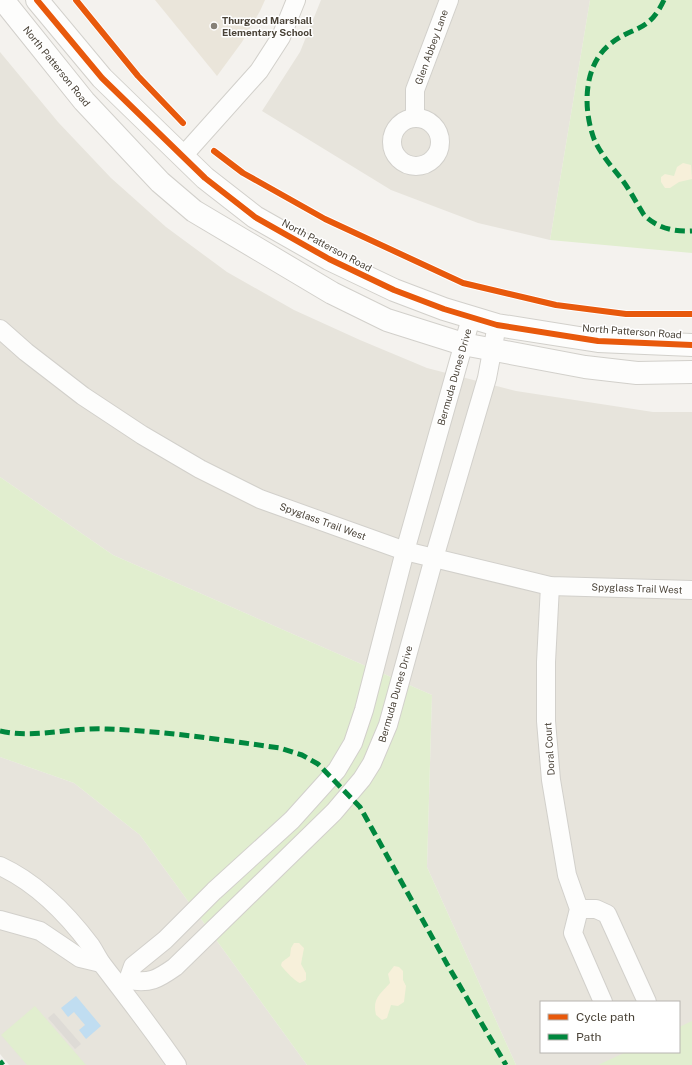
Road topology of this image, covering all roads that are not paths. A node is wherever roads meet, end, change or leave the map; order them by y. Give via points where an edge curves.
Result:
1 (3, 0) edge
2 (37, 0) edge
3 (296, 0) edge
4 (448, 0) edge
5 (415, 118) dead end
6 (182, 157) junction
7 (471, 318) junction
8 (497, 325) junction
9 (0, 329) edge
10 (463, 344) junction
11 (692, 345) edge
12 (491, 349) junction
13 (692, 372) edge
14 (405, 551) junction
15 (434, 558) junction
16 (550, 586) junction
17 (692, 590) edge
18 (0, 866) edge
19 (214, 891) junction
20 (579, 909) junction
21 (234, 910) junction
22 (0, 920) edge
23 (101, 963) junction
24 (124, 983) junction
25 (602, 1001) edge
26 (647, 1001) edge
27 (177, 1065) edge

1 - 10 street, North Patterson Road via 84,101 160,182 194,211 339,296 387,320
2 - 6 street, North Patterson Road via 102,78
3 - 6 street via 281,37 259,71
4 - 5 street, Glen Abbey Lane via 415,90
6 - 7 street, North Patterson Road via 255,217 329,259 394,290
7 - 8 street, North Patterson Road
7 - 10 street, Bermuda Dunes Drive
8 - 11 street, North Patterson Road via 598,341
8 - 12 street, Bermuda Dunes Drive
9 - 14 street, Spyglass Trail West via 82,396 200,469 260,499
10 - 12 street, North Patterson Road
10 - 14 street, Bermuda Dunes Drive
12 - 13 street, North Patterson Road via 597,369 636,373
12 - 15 street, Bermuda Dunes Drive via 487,378
14 - 15 street, Spyglass Trail West
14 - 19 street, Bermuda Dunes Drive via 353,743 337,770 292,820
15 - 16 street, Spyglass Trail West
15 - 21 street, Bermuda Dunes Drive via 388,725 372,763 334,812
16 - 17 street, Spyglass Trail West
16 - 20 street, Doral Court via 546,721 551,780 567,875
18 - 23 street via 41,893 72,922
19 - 21 street
19 - 24 street, Bermuda Dunes Drive via 165,940 133,966
20 - 25 street via 573,933
20 - 26 street via 596,909 607,914
21 - 24 street, Bermuda Dunes Drive via 164,975 146,982
22 - 23 street via 40,931 80,958
23 - 24 street
24 - 27 street

